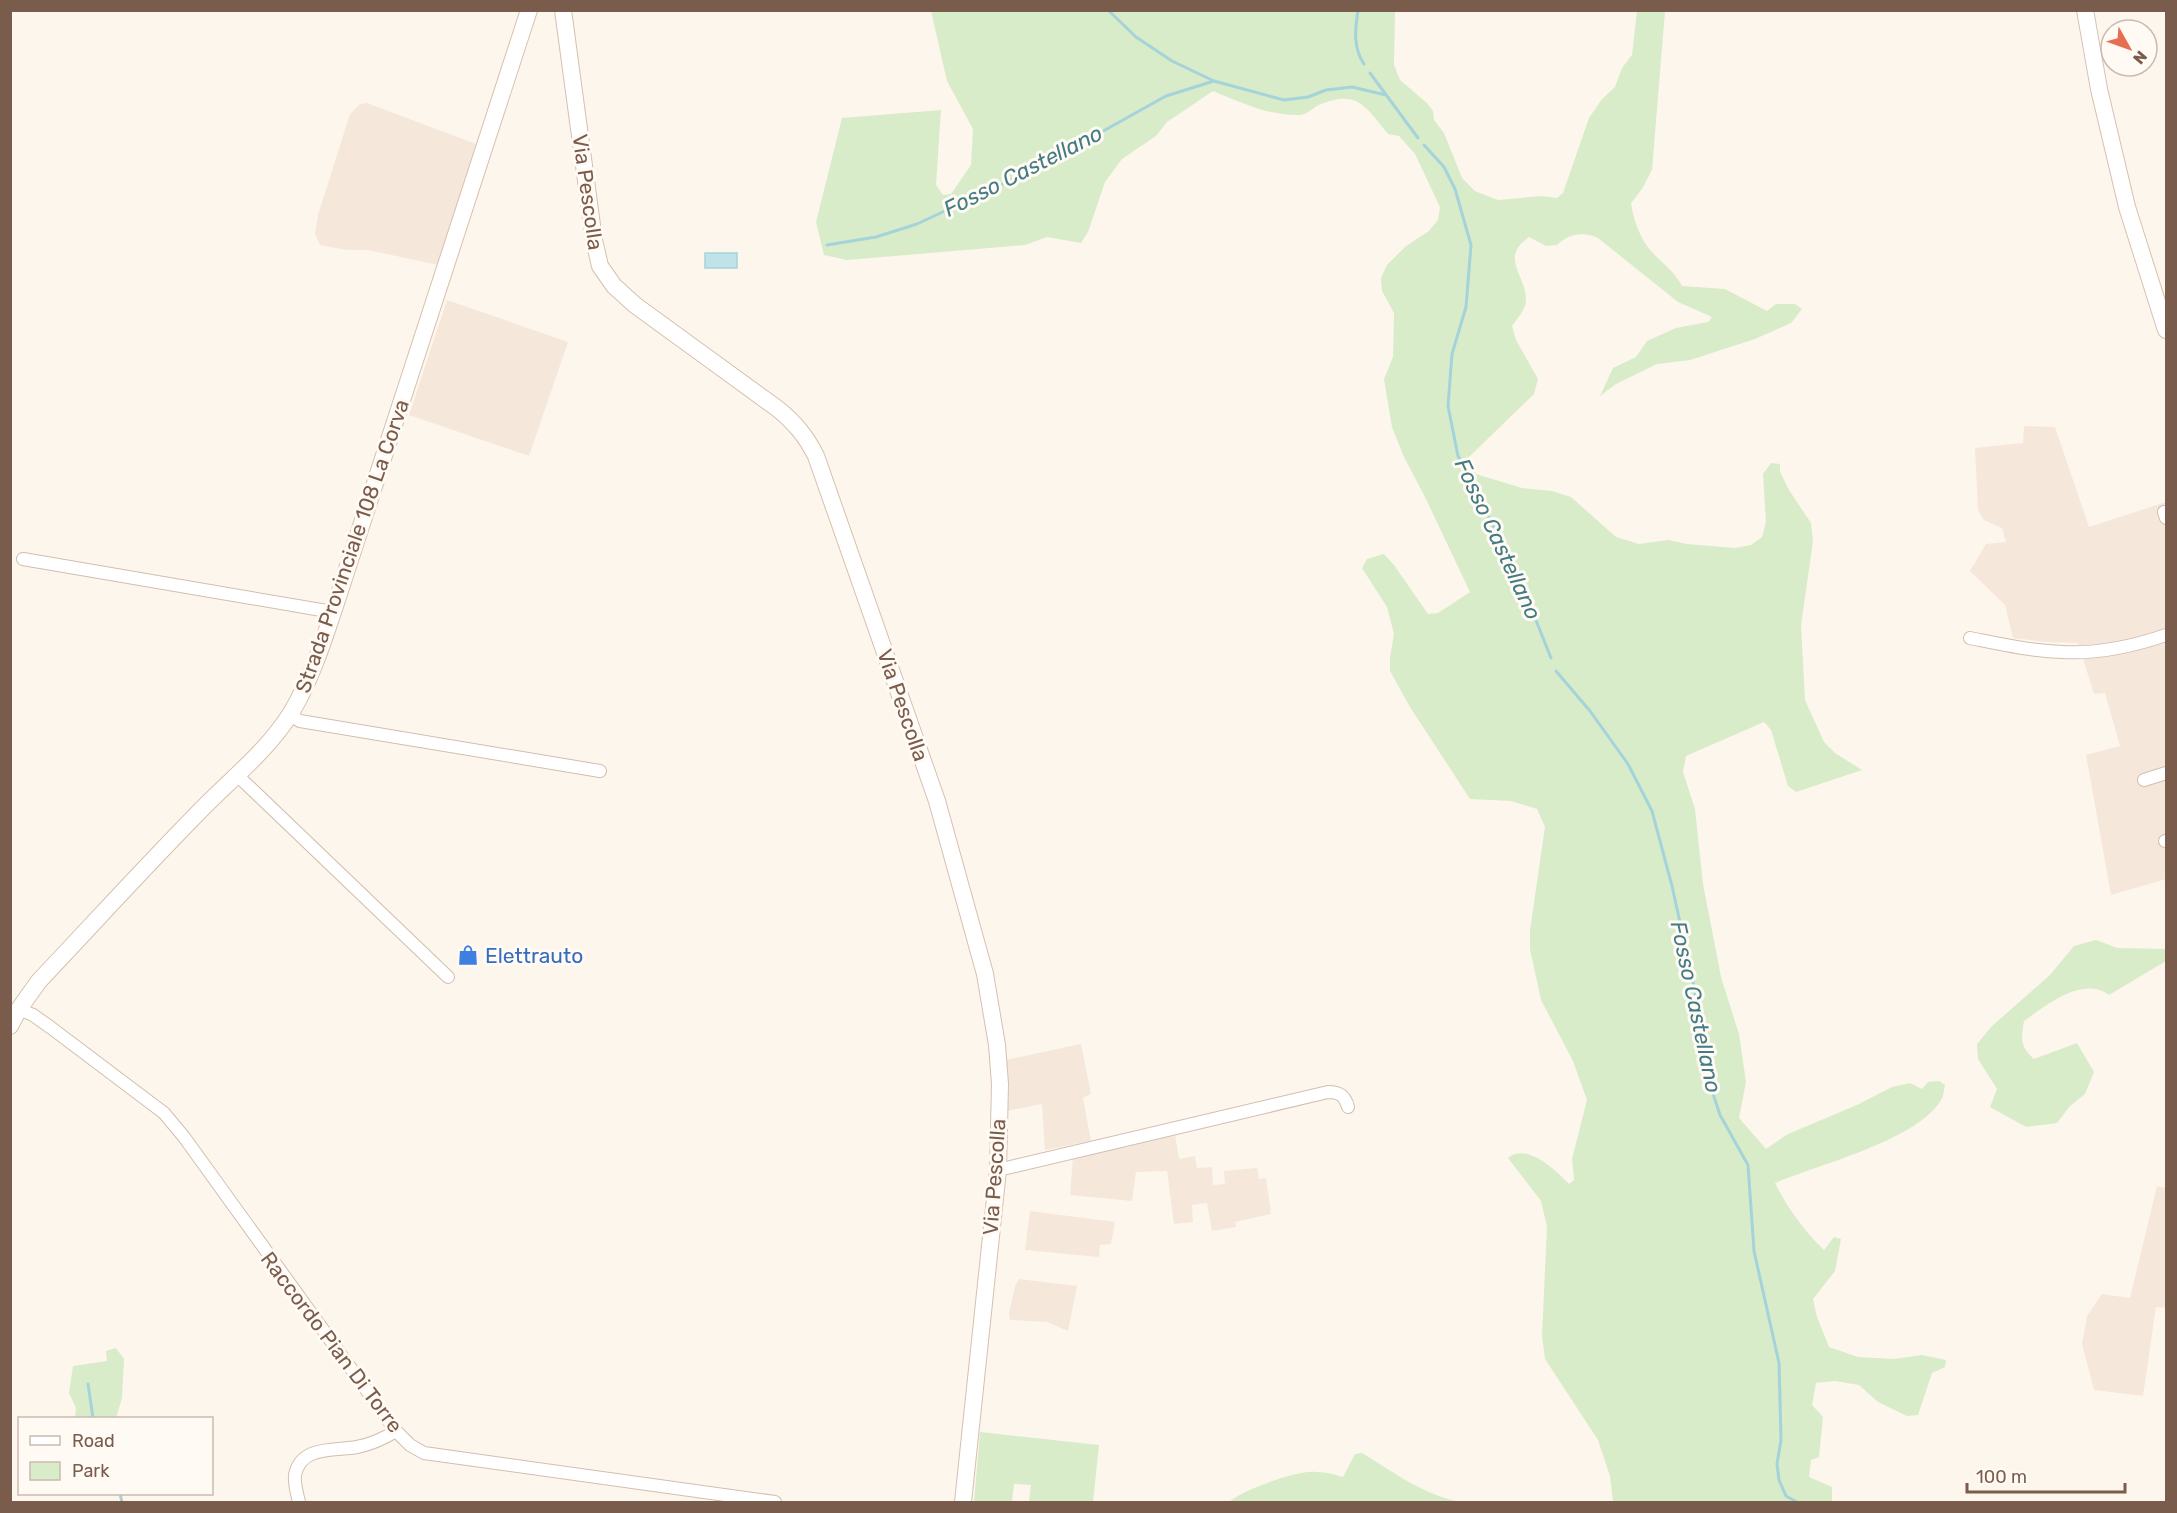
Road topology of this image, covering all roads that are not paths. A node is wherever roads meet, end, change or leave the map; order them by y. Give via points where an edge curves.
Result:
1 (529, 10) edge
2 (563, 10) edge
3 (2085, 10) edge
4 (2166, 330) edge
5 (23, 560) dead end
6 (333, 612) junction
7 (2166, 635) edge
8 (1970, 638) dead end
9 (289, 716) junction
10 (600, 771) dead end
11 (2166, 774) edge
12 (238, 776) junction
13 (2144, 780) dead end
14 (448, 977) dead end
15 (19, 1010) junction
16 (10, 1026) edge
17 (1348, 1107) dead end
18 (998, 1170) junction
19 (396, 1431) junction
20 (299, 1503) edge
21 (775, 1503) edge
22 (963, 1503) edge

1 - 6 street, Strada Provinciale 108 La Corva
2 - 18 street, Via Pescolla via 600,266 614,286 636,305 793,421 816,456 937,801 981,955 997,1045
3 - 4 street via 2123,193
5 - 6 street
6 - 9 street, Strada Provinciale 108 La Corva via 305,689
7 - 8 street via 2123,647 2064,652
9 - 10 street via 300,721
9 - 12 street, Strada Provinciale 108 La Corva
11 - 13 street
12 - 14 street
12 - 15 street, Strada Provinciale 108 La Corva via 196,814 39,981
15 - 16 street, Strada Provinciale 108 La Corva
15 - 19 street, Raccordo Pian Di Torre via 50,1027 164,1113
17 - 18 street via 1342,1095 1328,1092
18 - 22 street, Via Pescolla
19 - 20 street via 379,1441 321,1450 306,1457 295,1476
19 - 21 street, Raccordo Pian Di Torre via 424,1453

